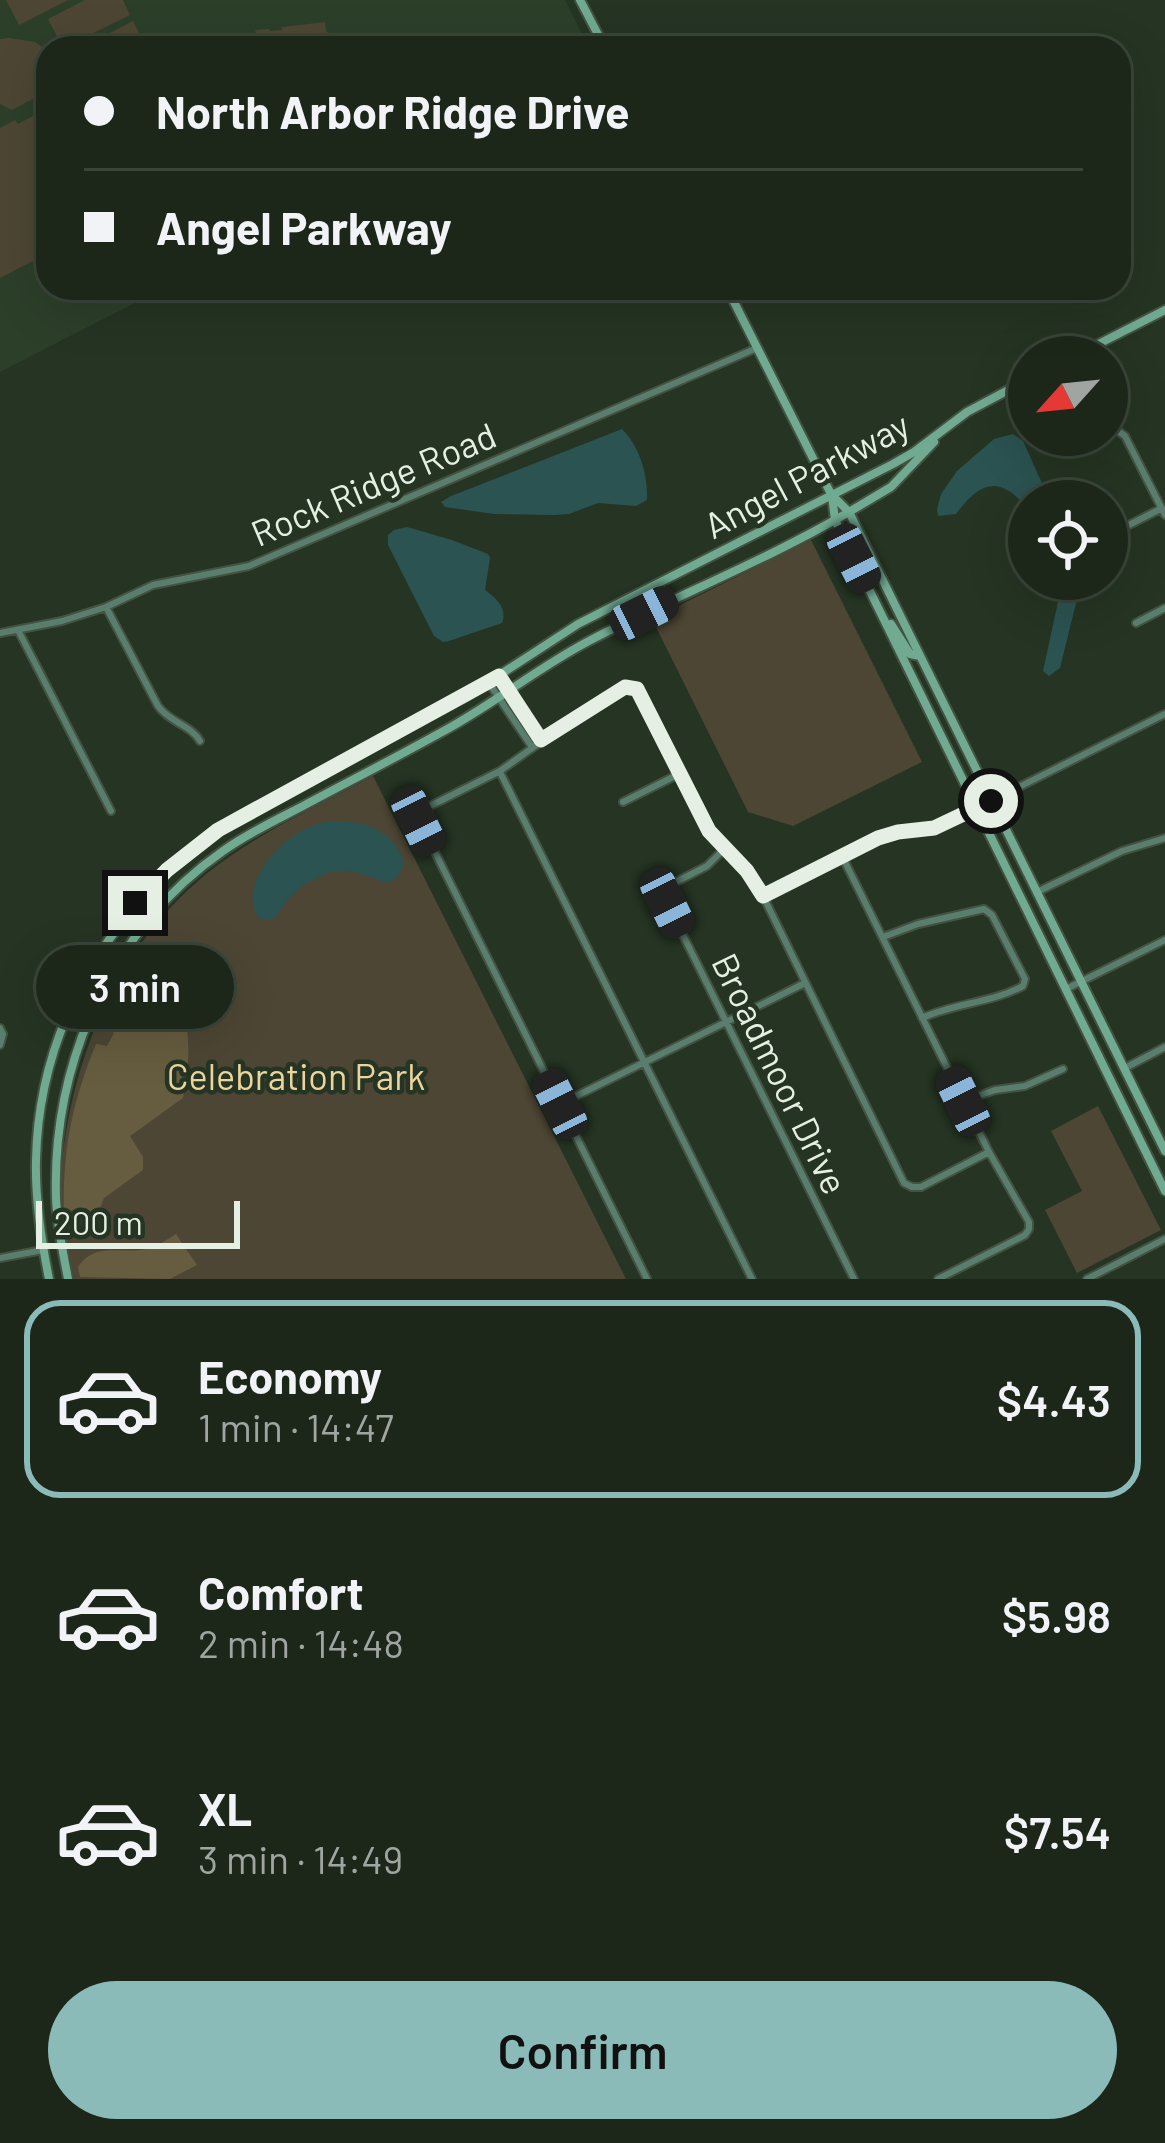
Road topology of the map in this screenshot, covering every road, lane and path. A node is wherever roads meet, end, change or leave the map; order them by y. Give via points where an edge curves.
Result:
1 (580, 0) edge
2 (598, 36) edge
3 (733, 300) edge
4 (1165, 310) edge
5 (1114, 336) edge
6 (757, 348) junction
7 (1008, 391) edge
8 (952, 423) junction
9 (1128, 442) edge
10 (831, 494) junction
11 (849, 512) junction
12 (1163, 512) edge
13 (835, 520) junction
14 (1129, 525) dead end
15 (876, 603) junction
16 (106, 607) junction
17 (1165, 608) edge
18 (1136, 623) dead end
19 (20, 632) junction
20 (0, 633) edge
21 (920, 656) junction
22 (499, 676) junction
23 (489, 682) junction
24 (510, 692) junction
25 (499, 699) junction
26 (1165, 714) edge
27 (541, 740) junction
28 (200, 741) dead end
29 (532, 747) junction
30 (500, 772) junction
31 (679, 774) junction
32 (991, 801) junction
33 (623, 802) dead end
34 (977, 808) junction
35 (111, 811) dead end
36 (1165, 838) edge
37 (724, 849) junction
38 (842, 856) junction
39 (1037, 892) junction
40 (763, 896) junction
41 (882, 938) junction
42 (1165, 940) edge
43 (1081, 981) junction
44 (805, 983) junction
45 (1065, 989) junction
46 (922, 1018) junction
47 (726, 1022) junction
48 (1, 1028) edge
49 (0, 1045) edge
50 (1165, 1047) edge
51 (644, 1062) junction
52 (1125, 1068) junction
53 (1063, 1069) dead end
54 (963, 1101) junction
55 (560, 1104) junction
56 (1165, 1150) edge
57 (989, 1152) junction
58 (1165, 1191) edge
59 (1165, 1239) edge
60 (62, 1246) junction
61 (43, 1250) junction
62 (0, 1258) edge
63 (49, 1279) edge
64 (68, 1279) edge
65 (646, 1279) edge
66 (752, 1279) edge
67 (854, 1279) edge
68 (938, 1279) edge
69 (1087, 1279) edge

1 - 2 main road
3 - 6 main road
4 - 5 main road
6 - 10 main road
6 - 16 street, Rock Ridge Road via 249,566 153,585
7 - 8 main road
8 - 10 main road, Angel Parkway
8 - 11 main road, Angel Parkway via 891,488
9 - 12 street
10 - 11 main road
10 - 13 main road
10 - 22 main road, Angel Parkway via 578,624
11 - 13 main road, Angel Parkway
11 - 21 main road
12 - 14 street
13 - 15 main road
13 - 24 main road, Angel Parkway via 585,643
15 - 21 main road via 905,649
15 - 34 main road
16 - 19 street, Rock Ridge Road
16 - 28 street via 158,706
17 - 18 street
19 - 20 street, Rock Ridge Road
19 - 35 street
21 - 32 main road
22 - 23 main road, Angel Parkway
22 - 24 street
23 - 25 street
23 - 61 main road, Angel Parkway via 218,830 135,903 83,980 50,1066 36,1157
24 - 25 main road, Angel Parkway
24 - 27 street
25 - 29 street
25 - 60 main road, Angel Parkway via 236,842 153,913 103,986 70,1069 57,1158
26 - 32 street
27 - 29 street
27 - 31 street via 633,688
29 - 30 street
30 - 51 street
30 - 55 street via 422,810 418,821
31 - 33 street
31 - 37 street
32 - 34 main road
32 - 39 main road
34 - 38 street
34 - 45 main road
36 - 39 street
37 - 40 street
37 - 47 street, Broadmoor Drive via 664,895
38 - 40 street
38 - 41 street
39 - 43 main road
40 - 44 street
41 - 46 street
41 - 46 street via 984,909 1025,979 996,999
42 - 43 street
43 - 45 street
43 - 52 main road
44 - 47 street
44 - 57 street via 904,1183 921,1186
45 - 58 main road
46 - 54 street
47 - 51 street
47 - 67 street, Broadmoor Drive
48 - 49 street
50 - 52 street
51 - 55 street
51 - 66 street
52 - 56 main road
53 - 54 street
54 - 57 street
55 - 65 street
57 - 68 street via 1029,1229
59 - 69 street
60 - 61 main road
60 - 64 main road, Angel Parkway
61 - 62 street
61 - 63 main road, Angel Parkway

